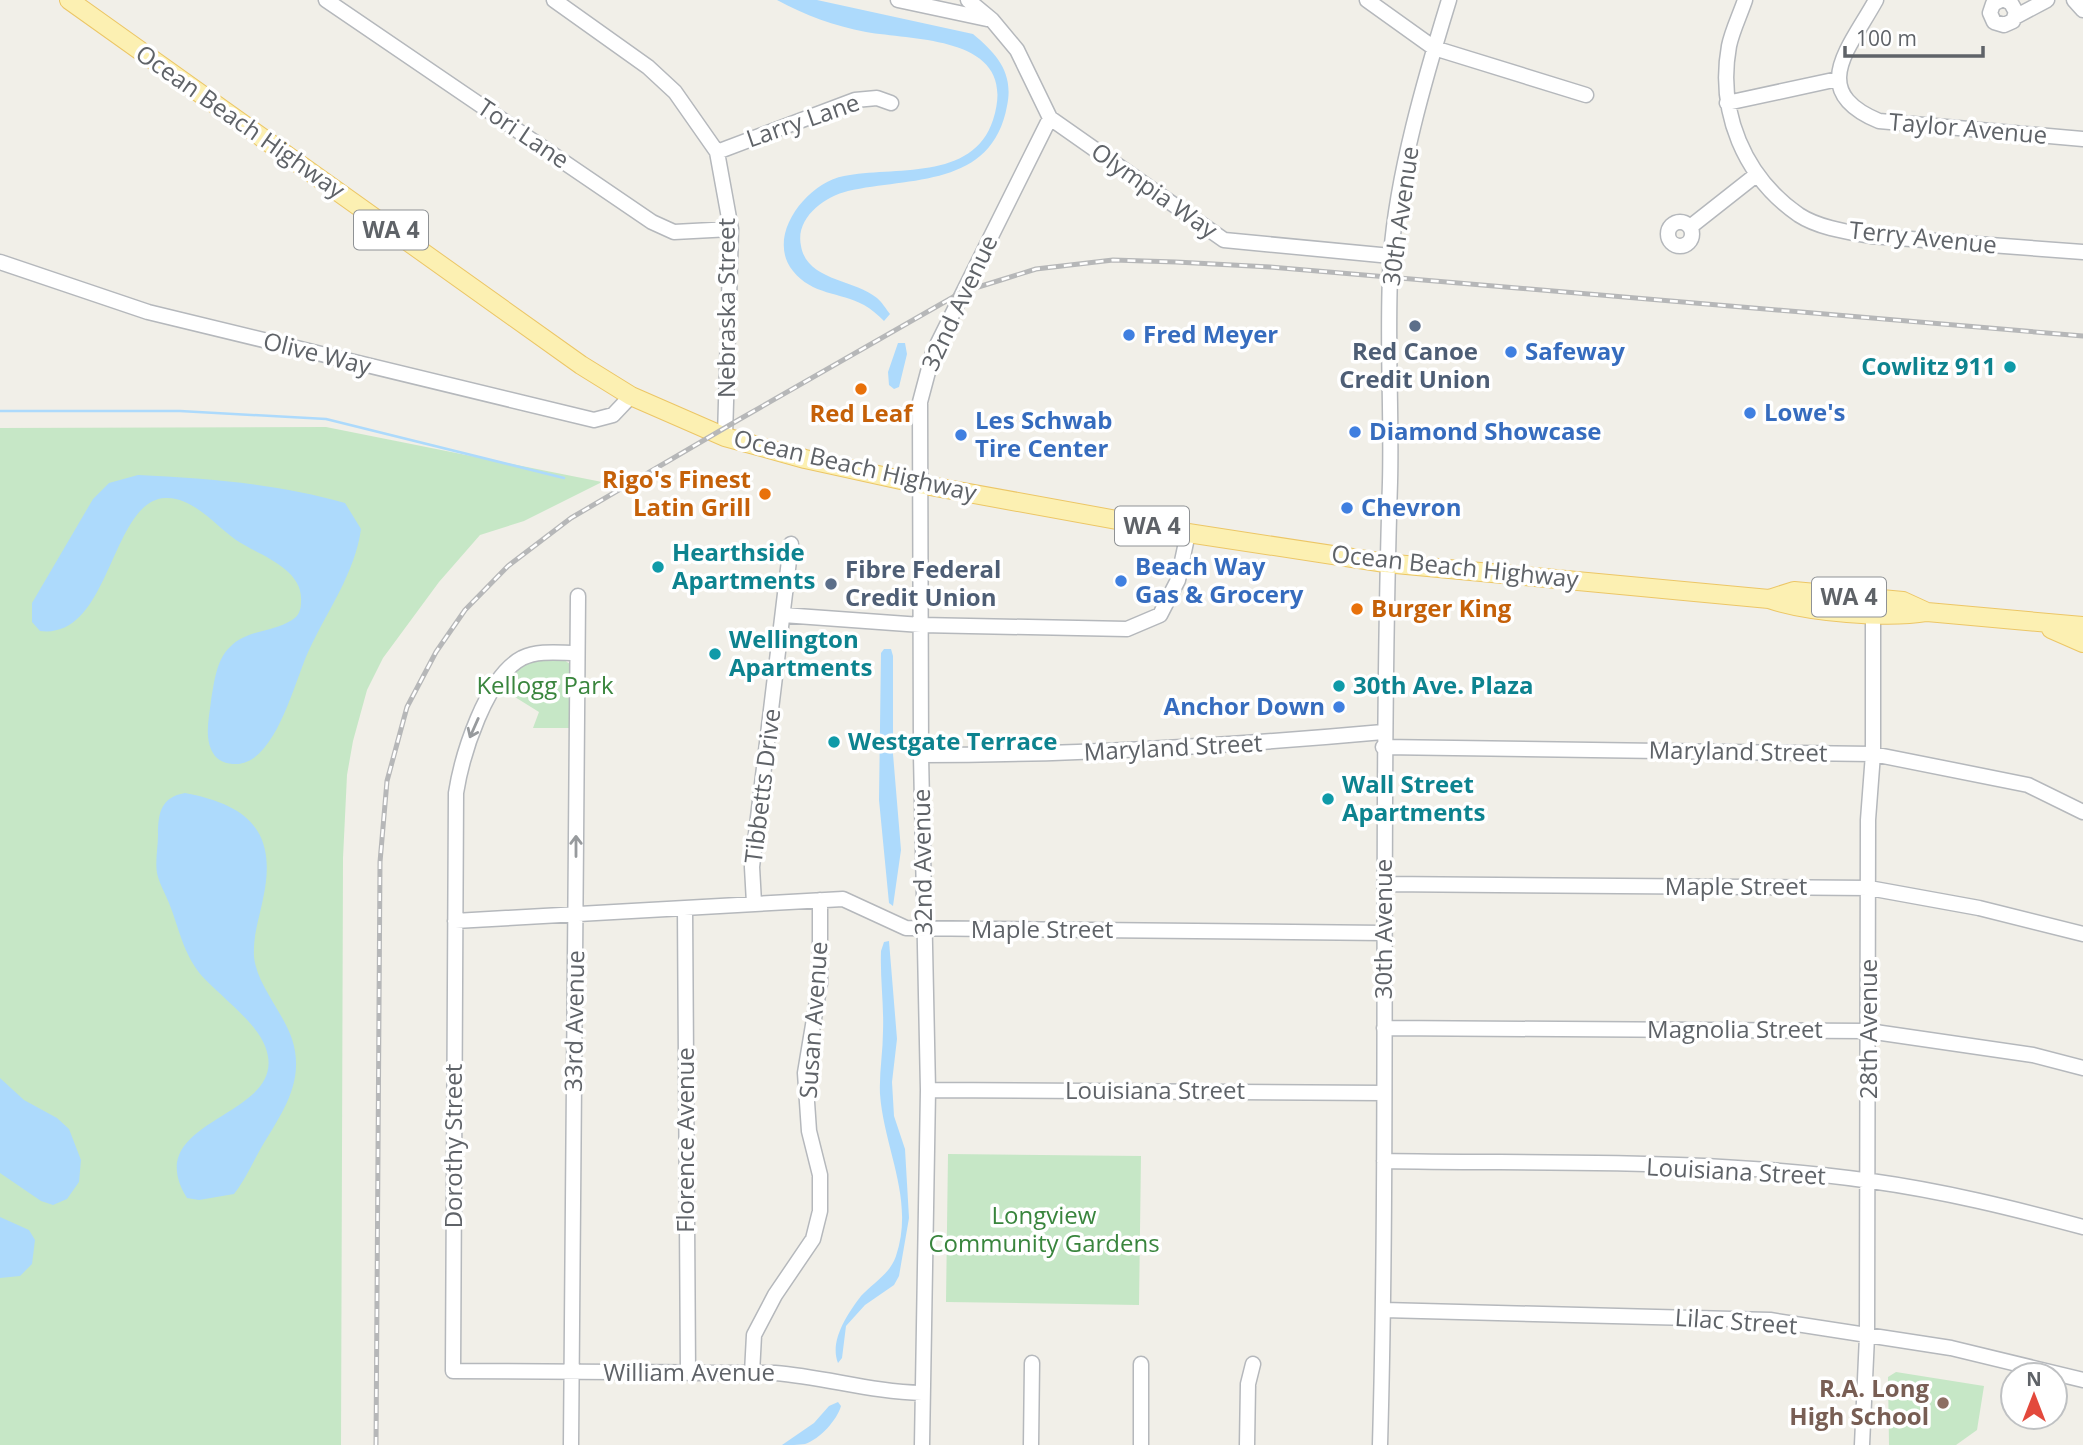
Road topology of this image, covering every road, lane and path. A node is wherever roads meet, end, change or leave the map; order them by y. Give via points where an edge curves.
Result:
1 (69, 0) edge
2 (326, 0) edge
3 (554, 0) edge
4 (898, 0) edge
5 (968, 0) edge
6 (1367, 0) edge
7 (1449, 0) edge
8 (1745, 0) edge
9 (1876, 0) edge
10 (2003, 0) edge
11 (2048, 0) edge
12 (2074, 0) edge
13 (2083, 10) edge
14 (2015, 17) junction
15 (992, 20) junction
16 (1434, 48) junction
17 (1838, 79) junction
18 (1586, 95) dead end
19 (891, 103) dead end
20 (1727, 103) junction
21 (1050, 118) junction
22 (2083, 139) edge
23 (716, 152) junction
24 (1756, 176) junction
25 (1690, 227) dead end
26 (731, 229) junction
27 (2083, 253) edge
28 (1391, 256) junction
29 (0, 262) edge
30 (631, 396) junction
31 (725, 437) junction
32 (919, 484) junction
33 (1188, 533) junction
34 (791, 544) dead end
35 (1385, 563) junction
36 (578, 596) dead end
37 (1769, 599) junction
38 (1873, 612) junction
39 (1927, 612) junction
40 (783, 615) junction
41 (2035, 622) junction
42 (921, 625) junction
43 (2083, 626) edge
44 (2083, 643) edge
45 (576, 653) junction
46 (1383, 740) junction
47 (1873, 754) junction
48 (921, 755) junction
49 (2083, 812) edge
50 (1384, 884) junction
51 (1869, 888) junction
52 (820, 900) junction
53 (754, 903) junction
54 (685, 908) junction
55 (576, 914) junction
56 (455, 921) junction
57 (925, 929) junction
58 (1384, 933) junction
59 (2083, 934) edge
60 (1384, 1028) junction
61 (1868, 1031) junction
62 (2083, 1068) edge
63 (928, 1090) junction
64 (1383, 1093) junction
65 (1384, 1161) junction
66 (1868, 1181) junction
67 (2083, 1227) edge
68 (1384, 1310) junction
69 (1867, 1336) junction
70 (1032, 1363) dead end
71 (1141, 1364) dead end
72 (1253, 1364) dead end
73 (453, 1371) joint
74 (572, 1373) junction
75 (688, 1373) junction
76 (752, 1373) junction
77 (2083, 1380) edge
78 (922, 1392) junction
79 (571, 1445) edge
80 (922, 1445) edge
81 (1031, 1445) edge
82 (1141, 1445) edge
83 (1247, 1445) edge
84 (1380, 1445) edge
85 (1863, 1445) edge

1 - 30 main road, Ocean Beach Highway / WA 4
2 - 26 street, Tori Lane via 652,222 674,232
3 - 23 street, Nebraska Street via 648,67 675,92
4 - 15 street
5 - 15 street
6 - 16 street
7 - 16 street, 30th Avenue
8 - 20 street, Terry Avenue via 1729,46
9 - 17 street via 1844,58
10 - 14 street via 2014,7
10 - 14 street via 1991,8 1994,22 2004,25
11 - 14 street
12 - 13 street
15 - 21 street via 1017,50
16 - 18 street
16 - 28 street, 30th Avenue via 1409,148
17 - 20 street
17 - 22 street, Taylor Avenue via 1842,96 1854,111 1879,121
19 - 23 street, Larry Lane via 877,98 855,100
20 - 24 street, Terry Avenue via 1736,137
21 - 28 street, Olympia Way via 1224,240
21 - 32 street, 32nd Avenue via 933,353 920,402
23 - 26 street, Nebraska Street
24 - 25 street
24 - 27 street, Terry Avenue via 1800,216 1838,230
26 - 31 street, Nebraska Street
28 - 35 street, 30th Avenue
29 - 30 street, Olive Way via 148,312 594,420 613,415
30 - 31 main road, Ocean Beach Highway / WA 4
31 - 32 main road, Ocean Beach Highway / WA 4
32 - 33 main road, Ocean Beach Highway / WA 4
32 - 42 street, 32nd Avenue
33 - 35 main road, Ocean Beach Highway / WA 4
33 - 42 street via 1178,580 1160,615 1127,629
34 - 40 street, Tibbetts Drive
35 - 37 main road, Ocean Beach Highway / WA 4
35 - 46 street, 30th Avenue
36 - 45 street, 33rd Avenue
37 - 38 main road, Ocean Beach Highway / WA 4 via 1791,607
37 - 39 main road, Ocean Beach Highway / WA 4 via 1794,591 1903,601
38 - 39 main road, Ocean Beach Highway / WA 4
38 - 47 street, 28th Avenue
39 - 41 main road, Ocean Beach Highway / WA 4
40 - 42 street
40 - 53 street, Tibbetts Drive via 752,867
41 - 43 main road, Ocean Beach Highway / WA 4
41 - 44 main road
42 - 48 street, 32nd Avenue
55 -> 45 street, 33rd Avenue
45 -> 56 street, Dorothy Street via 540,653 521,659 502,678 471,731 456,793
46 - 47 street, Maryland Street
46 - 48 street, Maryland Street via 1042,755
46 - 50 street, 30th Avenue
47 - 49 street, Maryland Street via 2028,785
47 - 51 street, 28th Avenue
48 - 57 street, 32nd Avenue
50 - 51 street, Maple Street
50 - 58 street, 30th Avenue
51 - 59 street, Maple Street via 1979,908
51 - 61 street, 28th Avenue
52 - 53 street, Maple Street
52 - 57 street, Maple Street via 843,899 886,921
52 - 76 street, Susan Avenue via 820,983 805,1073 809,1130 820,1175 820,1211 813,1239 754,1335
53 - 54 street, Maple Street
54 - 55 street, Maple Street
54 - 75 street, Florence Avenue
55 - 56 street, Maple Street
55 - 74 street, 33rd Avenue
56 - 73 street, Dorothy Street
57 - 58 street, Maple Street
57 - 63 street, 32nd Avenue
58 - 60 street, 30th Avenue
60 - 61 street, Magnolia Street
60 - 64 street, 30th Avenue
61 - 62 street, Magnolia Street via 2033,1055
61 - 66 street, 28th Avenue
63 - 64 street, Louisiana Street
63 - 78 street, 32nd Avenue
64 - 65 street, 30th Avenue
65 - 66 street, Louisiana Street via 1734,1168
65 - 68 street, 30th Avenue
66 - 67 street, Louisiana Street via 1965,1196
66 - 69 street, 28th Avenue
68 - 69 street, Lilac Street via 1770,1320
68 - 84 street, 30th Avenue
69 - 77 street, Lilac Street via 1951,1348
69 - 85 street, 28th Avenue
70 - 81 street
71 - 82 street
72 - 83 street via 1248,1384
73 - 74 street, William Avenue
74 - 75 street, William Avenue
74 - 79 street, 33rd Avenue
75 - 76 street, William Avenue
76 - 78 street, William Avenue via 813,1376 873,1389
78 - 80 street, 32nd Avenue

